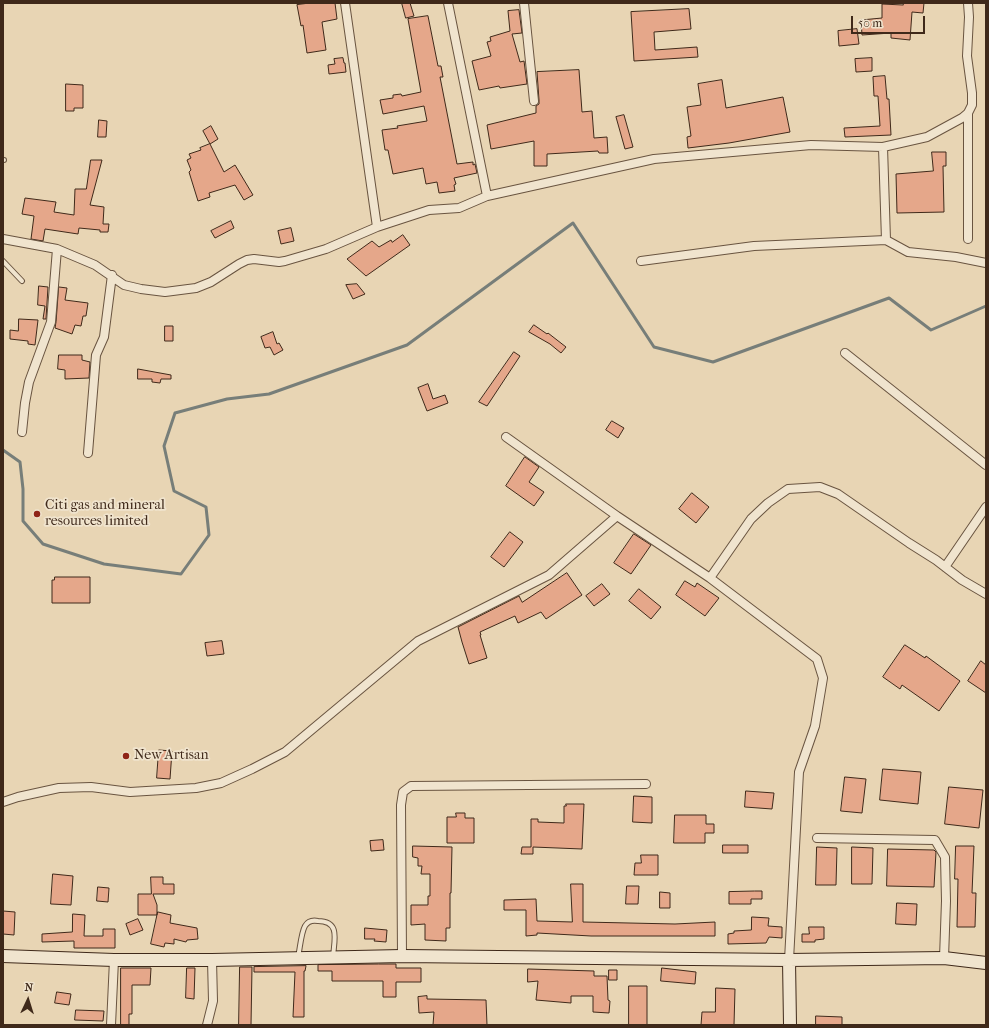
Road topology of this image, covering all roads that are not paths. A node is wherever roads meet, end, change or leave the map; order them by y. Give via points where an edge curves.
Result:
1 (345, 3) edge
2 (448, 3) edge
3 (524, 3) edge
4 (968, 3) edge
5 (534, 100) dead end
6 (968, 113) junction
7 (883, 147) junction
8 (486, 196) junction
9 (377, 227) junction
10 (3, 239) edge
11 (968, 239) dead end
12 (886, 240) junction
13 (57, 249) junction
14 (3, 261) edge
15 (641, 261) dead end
16 (986, 263) edge
17 (112, 275) junction
18 (22, 280) dead end
19 (845, 353) dead end
20 (22, 432) dead end
21 (506, 438) dead end
22 (88, 453) dead end
23 (986, 465) edge
24 (986, 507) edge
25 (617, 516) junction
26 (945, 566) junction
27 (710, 578) junction
28 (986, 594) edge
29 (646, 784) dead end
30 (3, 802) edge
31 (817, 838) dead end
32 (3, 956) edge
33 (402, 956) junction
34 (333, 957) junction
35 (298, 958) junction
36 (944, 958) junction
37 (114, 960) junction
38 (212, 960) junction
39 (789, 960) junction
40 (986, 963) edge
41 (111, 1025) edge
42 (207, 1025) edge
43 (790, 1025) edge

1 - 9 street
2 - 8 street
3 - 5 street
4 - 6 street via 967,56 972,105
6 - 7 street via 927,137
6 - 11 street
7 - 8 street via 811,145 654,159
7 - 12 street
8 - 9 street via 459,208 428,210
9 - 17 street via 326,250 285,261 248,260 196,288 165,292 141,289 124,284
10 - 13 street
12 - 15 street via 754,246
12 - 16 street via 908,252
13 - 17 street via 96,265
13 - 20 street via 51,322 29,382
14 - 18 lane
17 - 22 street via 104,337 96,355
19 - 23 street
21 - 25 street
24 - 26 street
25 - 27 street
25 - 30 street via 549,575 418,641 285,752 252,770 221,783 196,788 130,792 91,787 58,788
26 - 27 street via 838,494 820,487 788,489 768,503 751,519
26 - 28 street
27 - 39 street via 817,659 823,678 815,726 799,772
29 - 33 street via 411,786 403,792 401,805
31 - 36 street via 935,840 945,857
32 - 37 main road
33 - 34 main road
33 - 39 main road
34 - 35 main road
34 - 35 lane via 333,927 326,921 312,920 304,927
35 - 38 main road
36 - 39 main road
36 - 40 main road
37 - 38 main road
37 - 41 street
38 - 42 street via 213,1001
39 - 43 main road

